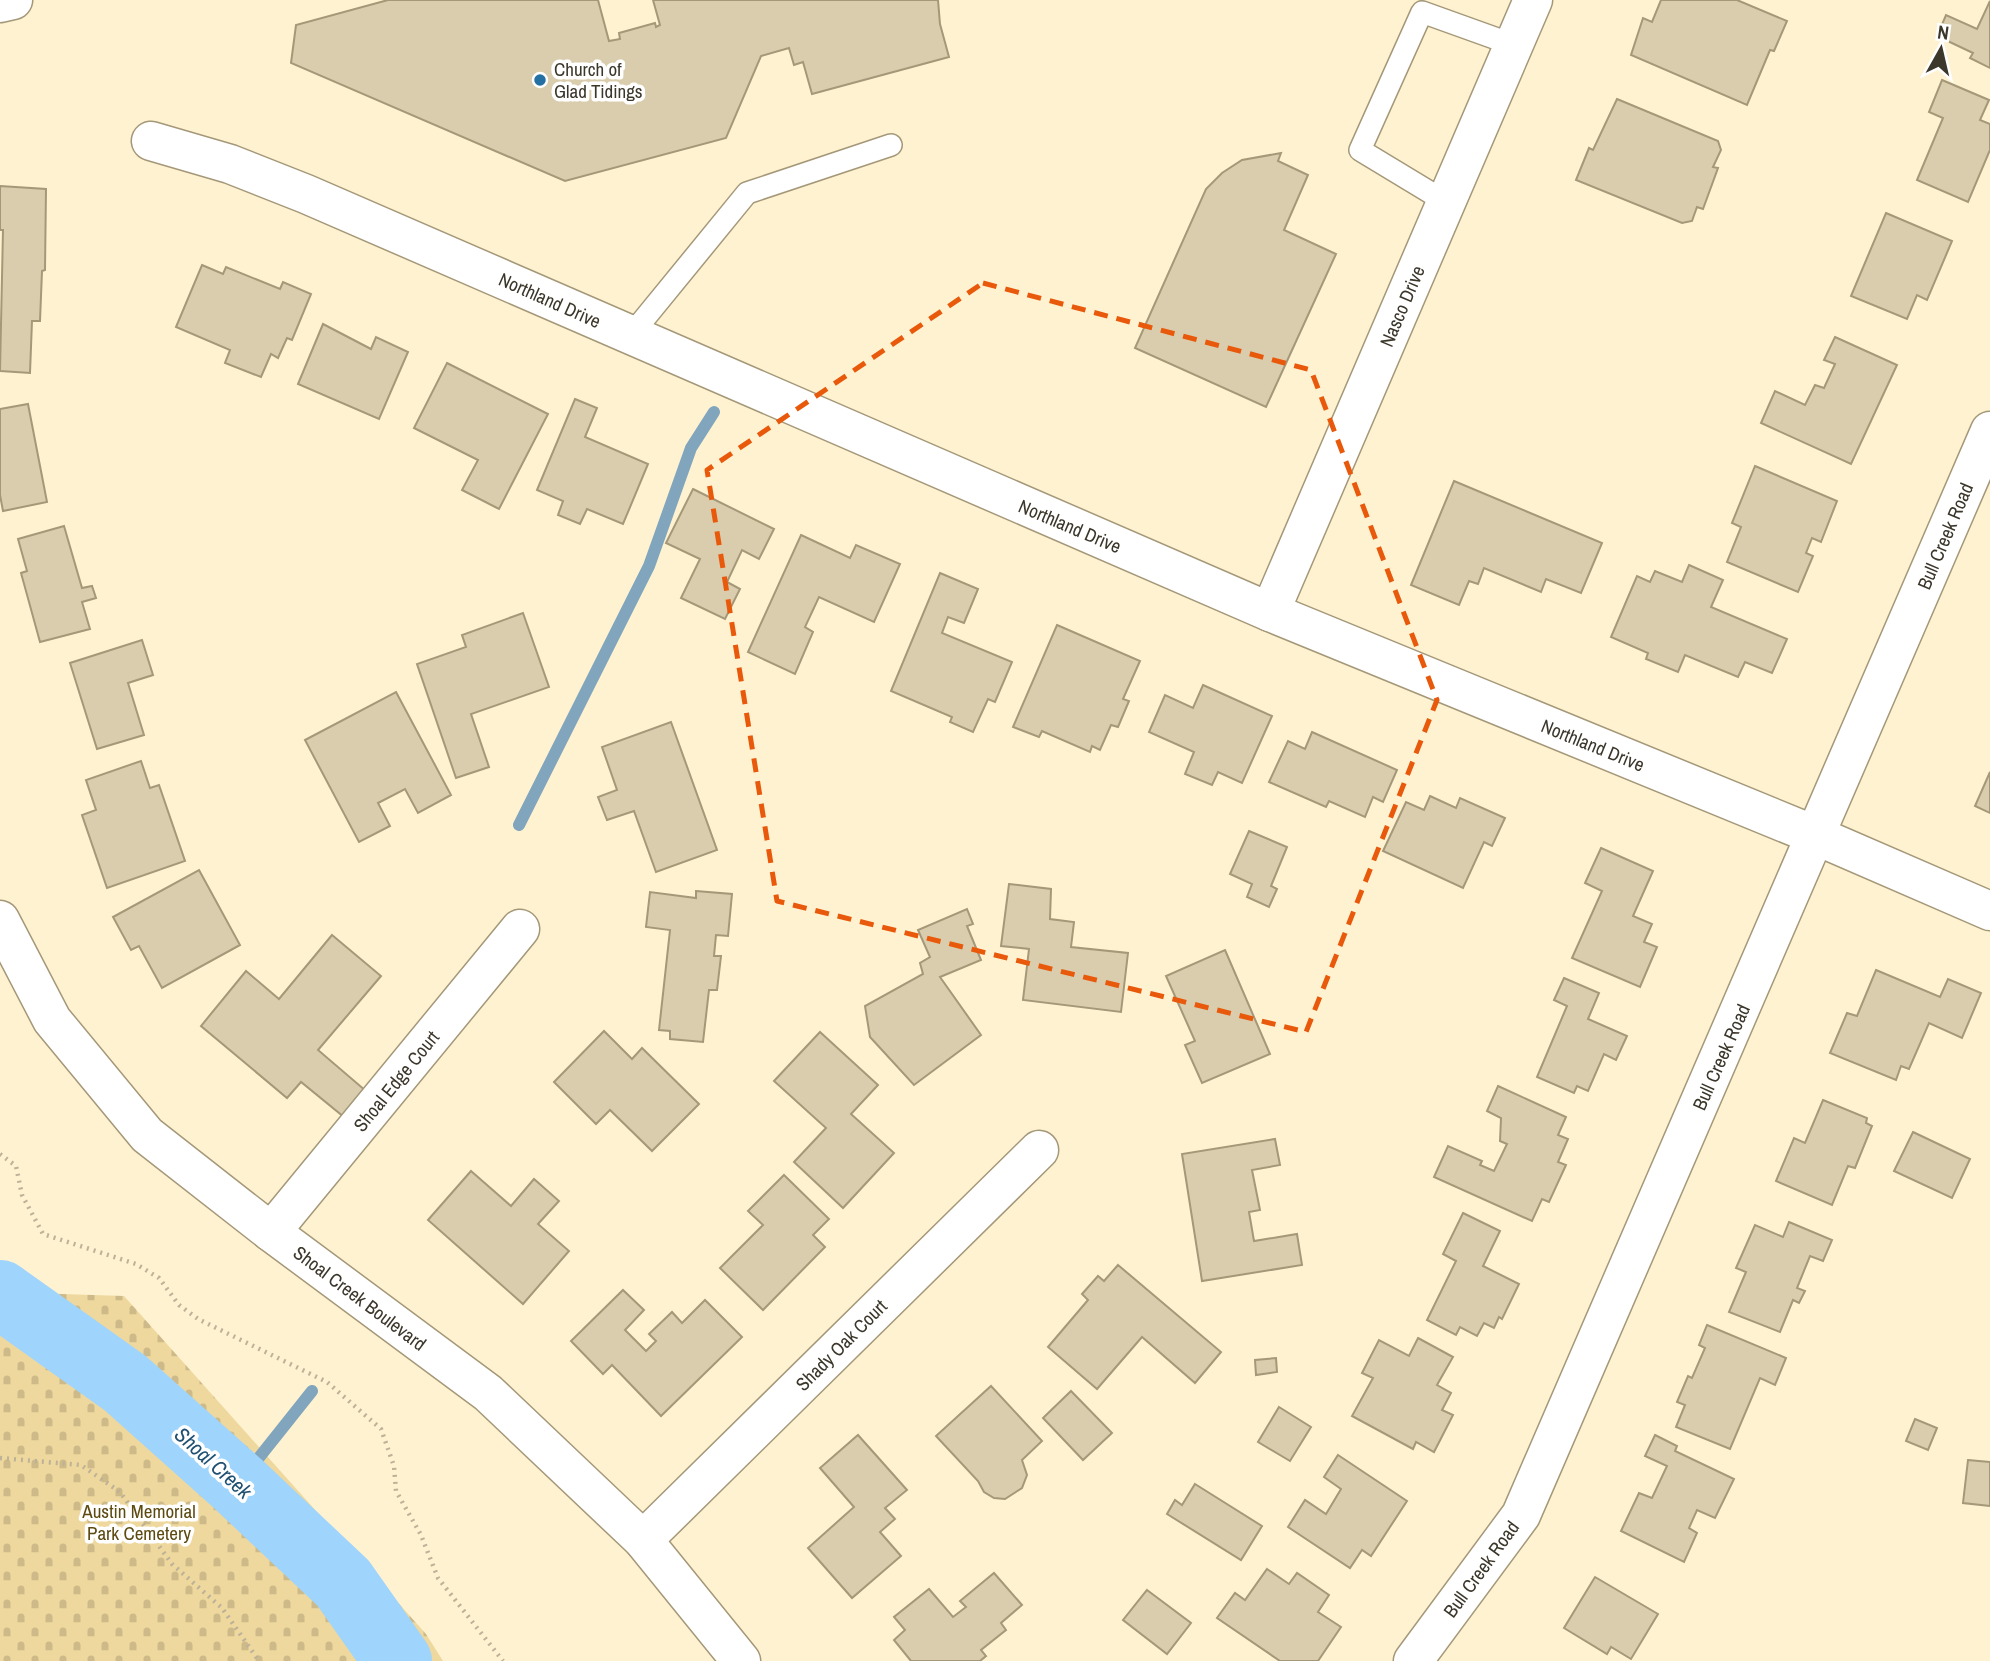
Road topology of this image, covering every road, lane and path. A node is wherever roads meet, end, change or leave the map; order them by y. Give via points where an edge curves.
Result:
1 (13, 0) edge
2 (1533, 0) edge
3 (0, 3) edge
4 (1514, 45) junction
5 (151, 141) dead end
6 (891, 145) dead end
7 (1447, 202) junction
8 (631, 335) junction
9 (1990, 431) edge
10 (1270, 612) junction
11 (1816, 836) junction
12 (1990, 911) edge
13 (0, 920) edge
14 (520, 929) dead end
15 (1039, 1150) dead end
16 (0, 1154) edge
17 (271, 1232) junction
18 (0, 1458) edge
19 (643, 1540) junction
20 (259, 1661) edge
21 (503, 1661) edge
22 (741, 1661) edge
23 (1413, 1661) edge

1 - 3 street
2 - 4 street, Nasco Drive
4 - 7 street, Nasco Drive
4 - 7 lane via 1422,12 1360,150
5 - 8 street, Northland Drive via 230,164 306,194
6 - 8 lane via 747,193
7 - 10 street, Nasco Drive
8 - 10 street, Northland Drive
9 - 11 street, Bull Creek Road
10 - 11 street, Northland Drive
11 - 12 street, Northland Drive
11 - 23 street, Bull Creek Road via 1521,1516
13 - 17 street, Shoal Creek Boulevard via 52,1020 147,1135
14 - 17 street, Shoal Edge Court
15 - 19 street, Shady Oak Court
16 - 21 path via 16,1166 22,1195 43,1234 136,1264 159,1278 179,1305 198,1319 327,1382 381,1429 394,1466 396,1491 438,1577
17 - 19 street, Shoal Creek Boulevard via 488,1393
18 - 20 path via 81,1465 120,1492 172,1564 222,1608
19 - 22 street, Shoal Creek Boulevard

